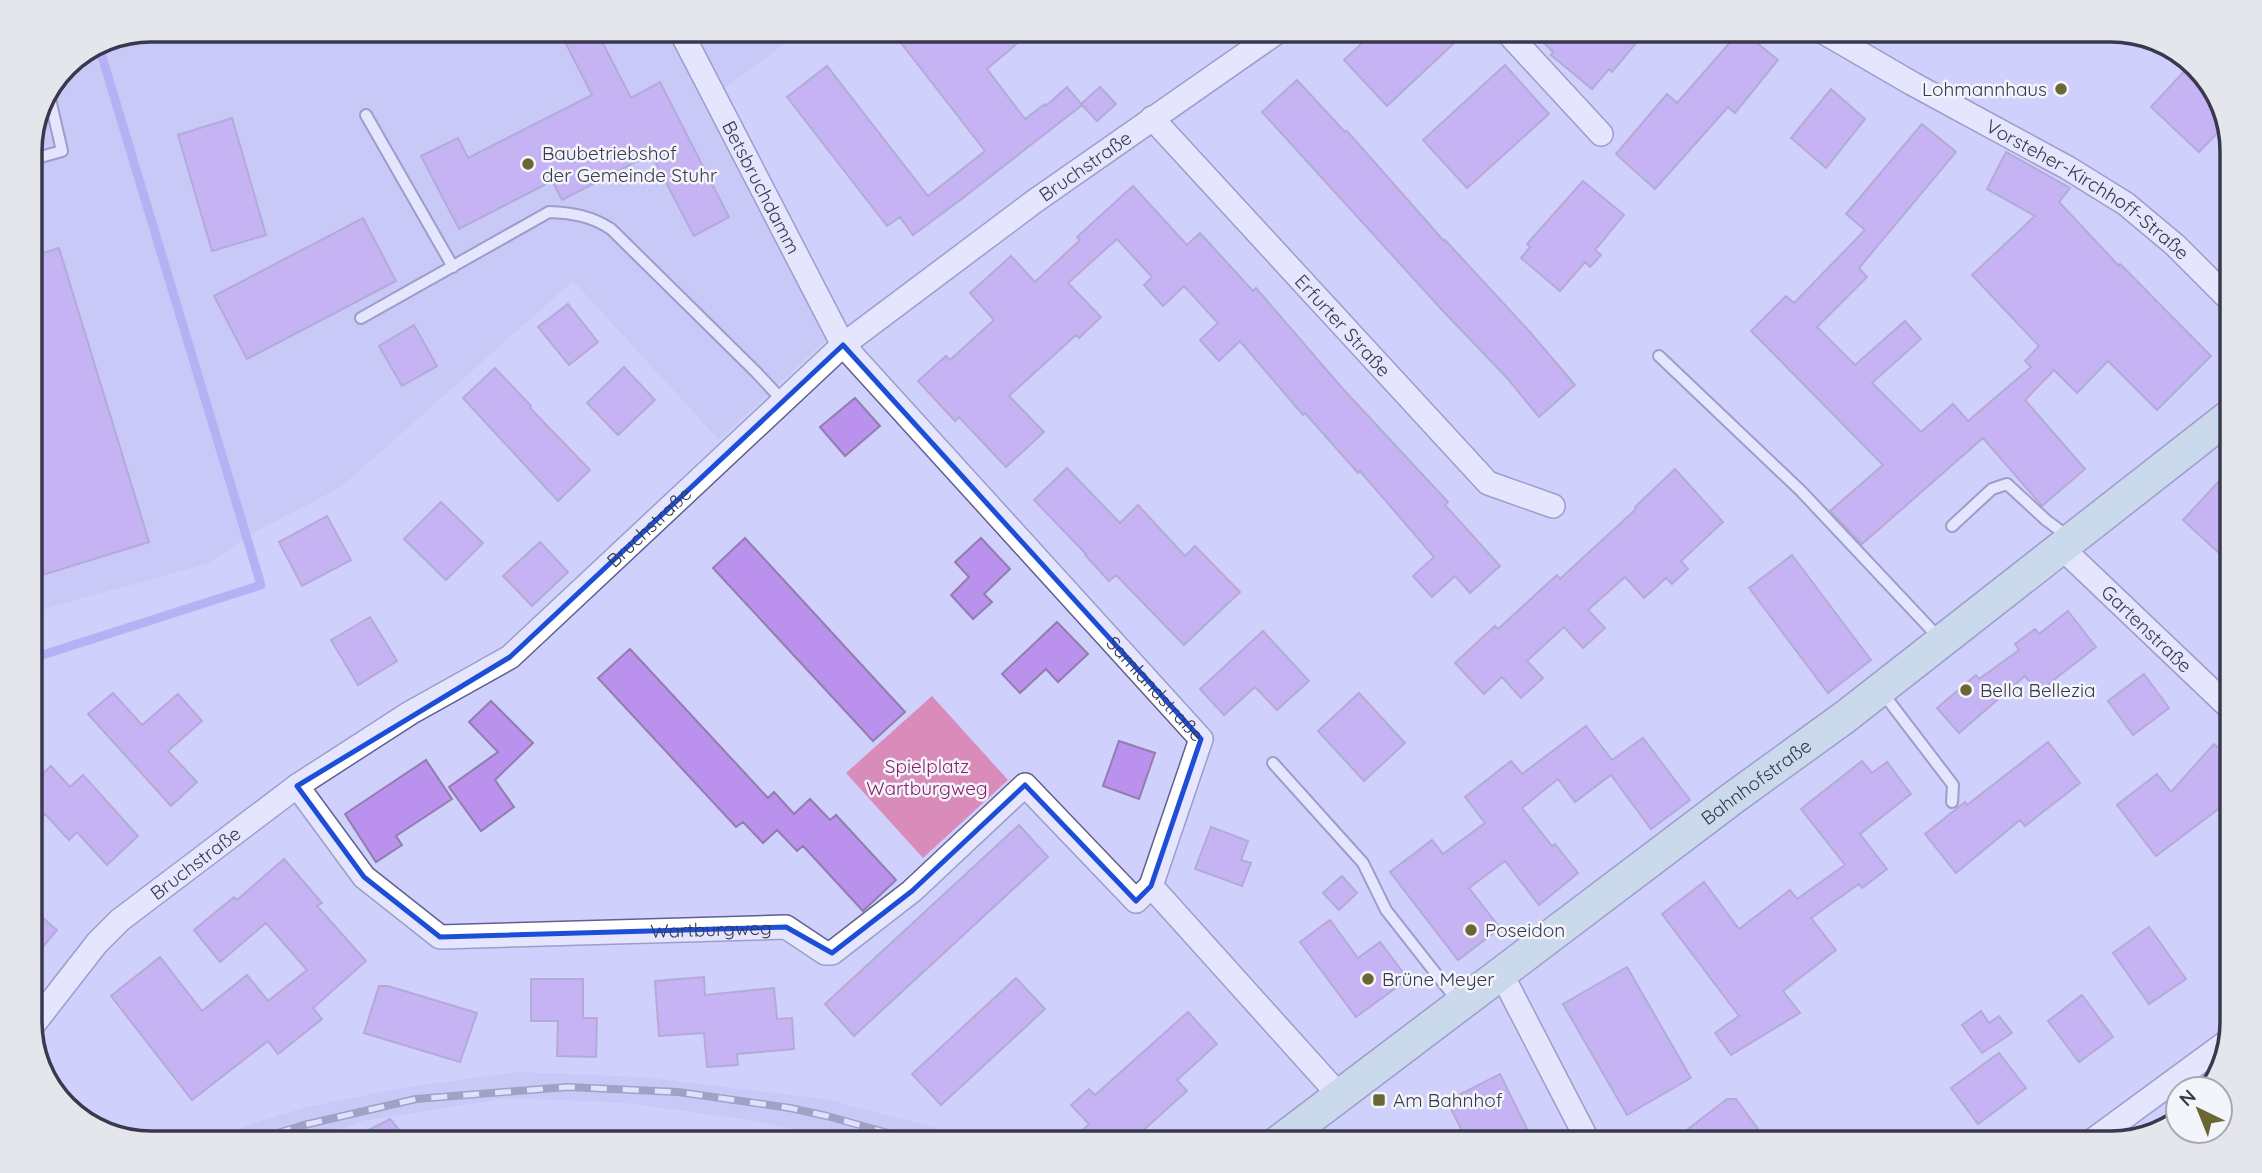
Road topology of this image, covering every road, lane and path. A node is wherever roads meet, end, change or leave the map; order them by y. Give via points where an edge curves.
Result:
1 (686, 42) edge
2 (1263, 42) edge
3 (1516, 42) edge
4 (1840, 42) edge
5 (52, 106) edge
6 (366, 115) dead end
7 (1152, 118) junction
8 (1601, 134) dead end
9 (42, 157) edge
10 (453, 267) junction
11 (2220, 290) edge
12 (361, 318) dead end
13 (843, 345) junction
14 (1659, 356) dead end
15 (783, 401) junction
16 (2220, 423) edge
17 (1553, 506) dead end
18 (1952, 526) dead end
19 (2067, 544) junction
20 (1942, 642) junction
21 (1880, 690) junction
22 (2220, 698) edge
23 (1273, 763) dead end
24 (297, 786) junction
25 (1952, 802) dead end
26 (1151, 886) junction
27 (1502, 975) junction
28 (1461, 1005) junction
29 (42, 1014) edge
30 (2216, 1050) edge
31 (1340, 1096) junction
32 (1293, 1131) edge
33 (1582, 1131) edge
34 (2105, 1131) edge

1 - 13 street, Betsbruchdamm
2 - 7 street, Bruchstraße
3 - 8 street
4 - 11 street, Vorsteher-Kirchhoff-Straße via 2126,204
5 - 9 lane via 62,151
6 - 10 lane
7 - 13 street, Bruchstraße
7 - 17 street, Erfurter Straße via 1488,483
10 - 12 lane
10 - 15 lane via 549,212 594,219 611,229
13 - 15 street, Bruchstraße
13 - 26 street, Samlandstraße via 1201,739
14 - 20 lane via 1801,491
15 - 24 street, Bruchstraße via 510,657 410,713
16 - 19 street, Bahnhofstraße
18 - 19 lane via 1992,489 2007,484
19 - 20 street, Bahnhofstraße
19 - 22 street, Gartenstraße
20 - 21 street, Bahnhofstraße
21 - 25 lane via 1953,785
21 - 27 street, Bahnhofstraße
23 - 28 lane via 1363,863 1386,910
24 - 26 street, Wartburgweg via 364,877 440,937 786,927 832,953 912,891 1025,785 1136,901
24 - 29 street, Bruchstraße via 120,920
26 - 31 street
27 - 28 street, Bahnhofstraße
27 - 33 street
28 - 31 street, Bahnhofstraße
30 - 34 street
31 - 32 street, Bahnhofstraße

